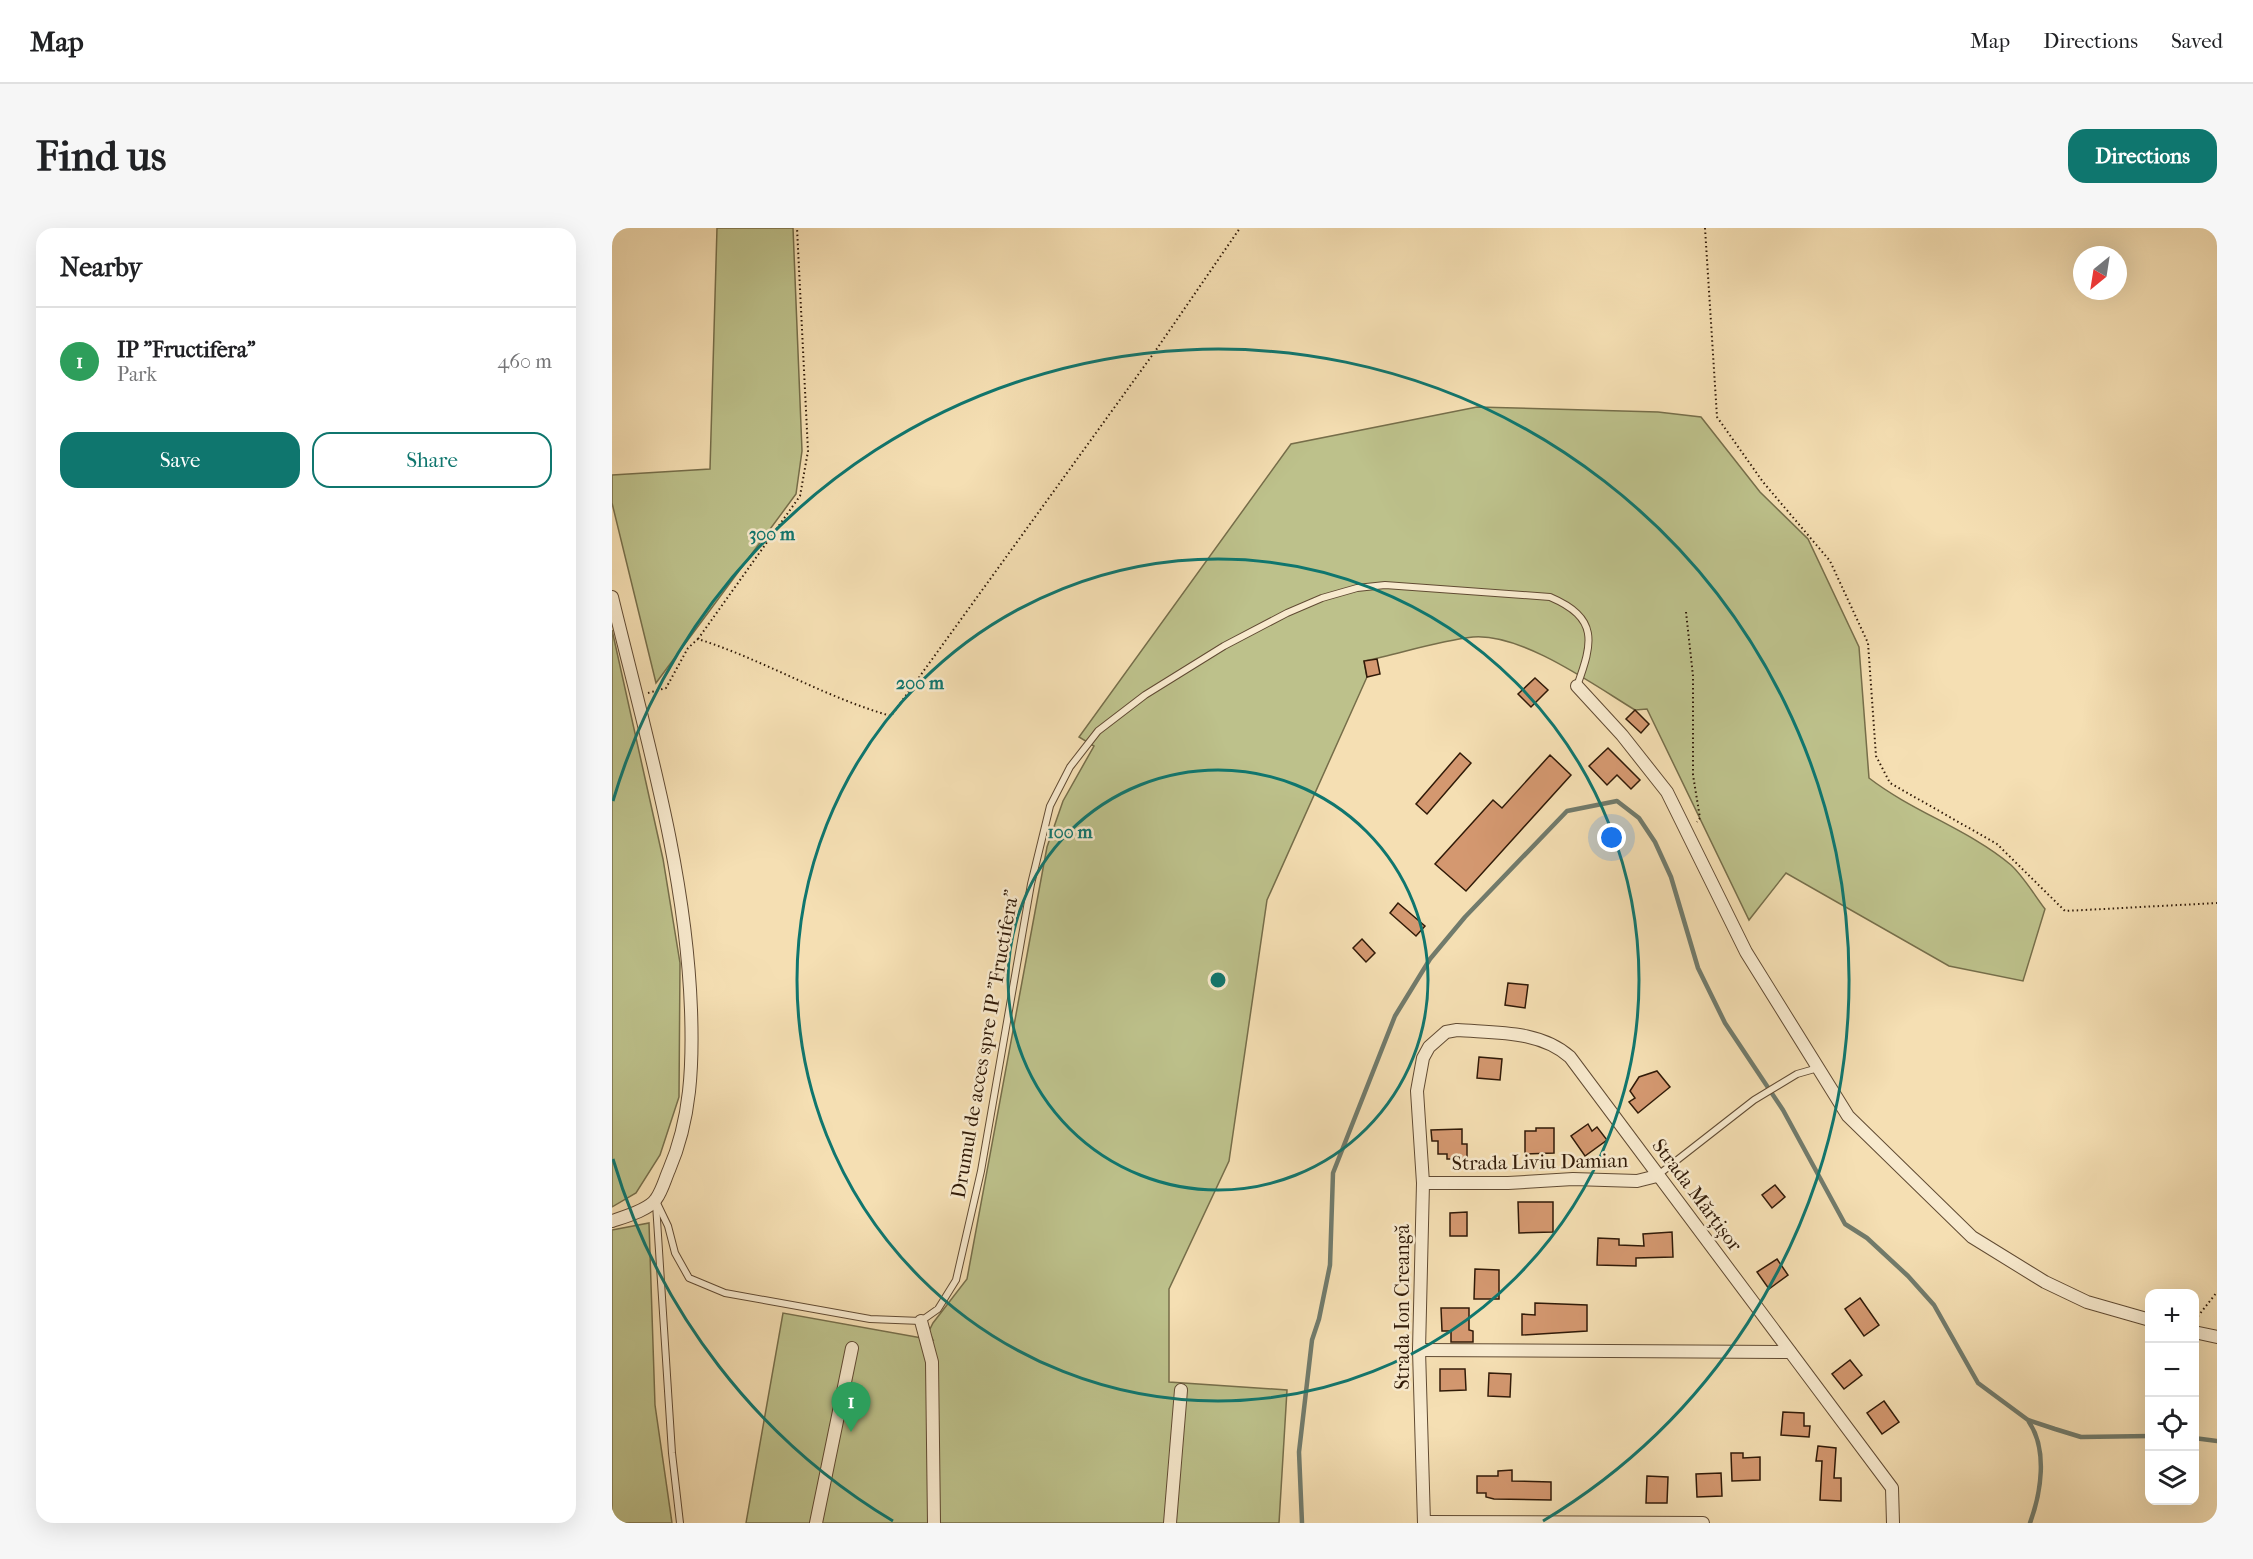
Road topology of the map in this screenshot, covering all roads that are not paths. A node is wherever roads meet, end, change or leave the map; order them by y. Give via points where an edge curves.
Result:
1 (612, 597) edge
2 (1577, 686) joint
3 (1818, 1068) junction
4 (1417, 1091) joint
5 (1657, 1176) junction
6 (1423, 1183) junction
7 (656, 1201) junction
8 (612, 1221) edge
9 (2145, 1319) edge
10 (921, 1322) junction
11 (2199, 1333) edge
12 (2217, 1337) edge
13 (852, 1348) dead end
14 (1419, 1350) junction
15 (1790, 1352) junction
16 (1180, 1390) dead end
17 (680, 1523) edge
18 (816, 1523) edge
19 (934, 1523) edge
20 (1170, 1523) edge
21 (1424, 1523) edge
22 (1599, 1523) edge
23 (1703, 1523) edge
24 (1893, 1523) edge

1 - 7 street via 674,856 689,970 693,1060 687,1112 678,1150
2 - 3 street via 1667,792 1746,952
2 - 10 lane, Drumul de acces spre IP "Fructifera" via 1590,652 1590,636 1571,606 1550,597 1385,585 1357,588 1287,613 1145,695 1098,731 1070,767 1050,806 1031,884 981,1172 956,1280 938,1309
3 - 5 lane via 1797,1074 1754,1100
3 - 9 street via 1848,1116 1972,1238 2087,1302
4 - 5 street, Strada Mărțișor via 1423,1058 1446,1032 1511,1034 1551,1043 1589,1079
4 - 6 street, Strada Ion Creangă
5 - 6 street, Strada Liviu Damian via 1637,1181
5 - 15 street, Strada Mărțișor
6 - 14 street, Strada Ion Creangă
7 - 8 street
7 - 10 lane via 675,1253 689,1278 725,1293 870,1318
7 - 17 lane
10 - 19 street via 932,1362
11 - 12 street
13 - 18 street
14 - 15 street
14 - 21 street, Strada Ion Creangă
15 - 24 street, Strada Mărțișor via 1892,1488
16 - 20 street
21 - 22 street
22 - 23 street

